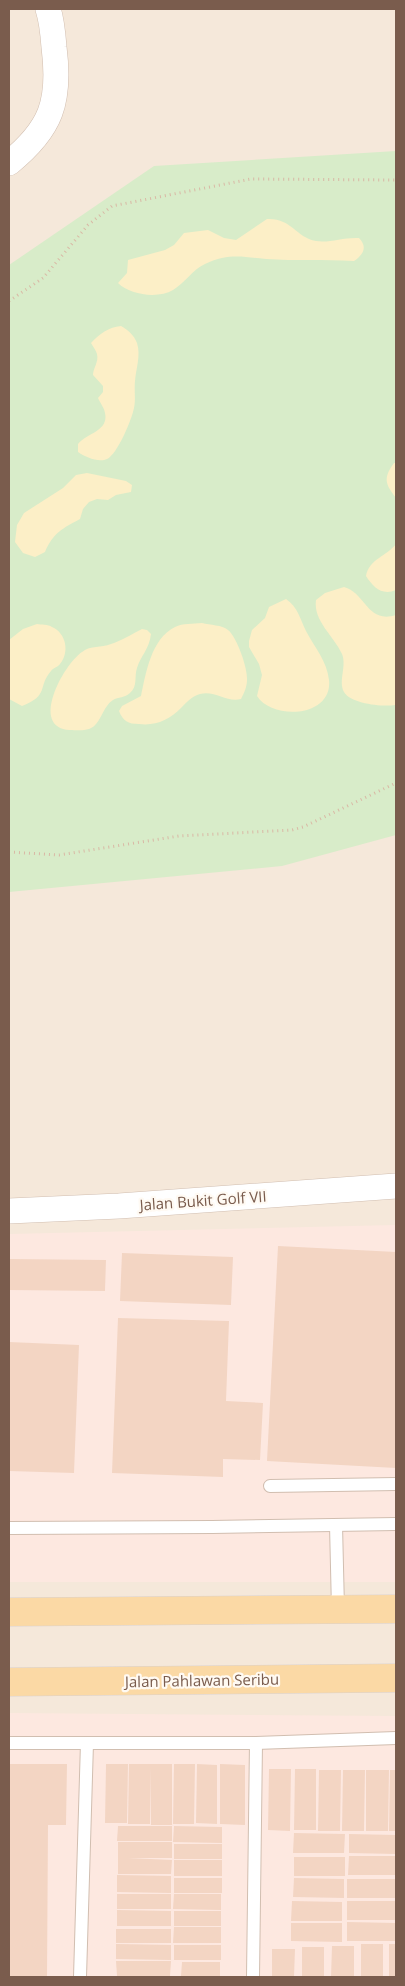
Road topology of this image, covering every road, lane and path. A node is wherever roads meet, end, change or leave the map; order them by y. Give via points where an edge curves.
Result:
1 (48, 9) edge
2 (9, 164) edge
3 (396, 180) edge
4 (9, 301) edge
5 (396, 783) edge
6 (9, 852) edge
7 (396, 1186) edge
8 (9, 1211) edge
9 (396, 1484) edge
10 (270, 1486) dead end
11 (396, 1524) edge
12 (336, 1525) junction
13 (9, 1528) edge
14 (338, 1609) junction
15 (396, 1609) edge
16 (9, 1612) edge
17 (396, 1678) edge
18 (9, 1682) edge
19 (396, 1738) edge
20 (9, 1743) edge
21 (87, 1743) junction
22 (256, 1743) junction
23 (80, 1977) edge
24 (254, 1977) edge

1 - 2 street via 57,90 40,133
3 - 4 path via 251,179 112,206 88,225 43,278
5 - 6 path via 292,830 179,836 59,855
7 - 8 street, Jalan Bukit Golf VII
9 - 10 lane
11 - 12 lane
12 - 13 lane
12 - 14 lane
14 - 15 main road
14 - 16 main road
17 - 18 main road, Jalan Pahlawan Seribu
19 - 22 lane
20 - 21 lane
21 - 22 lane
21 - 23 lane
22 - 24 lane

